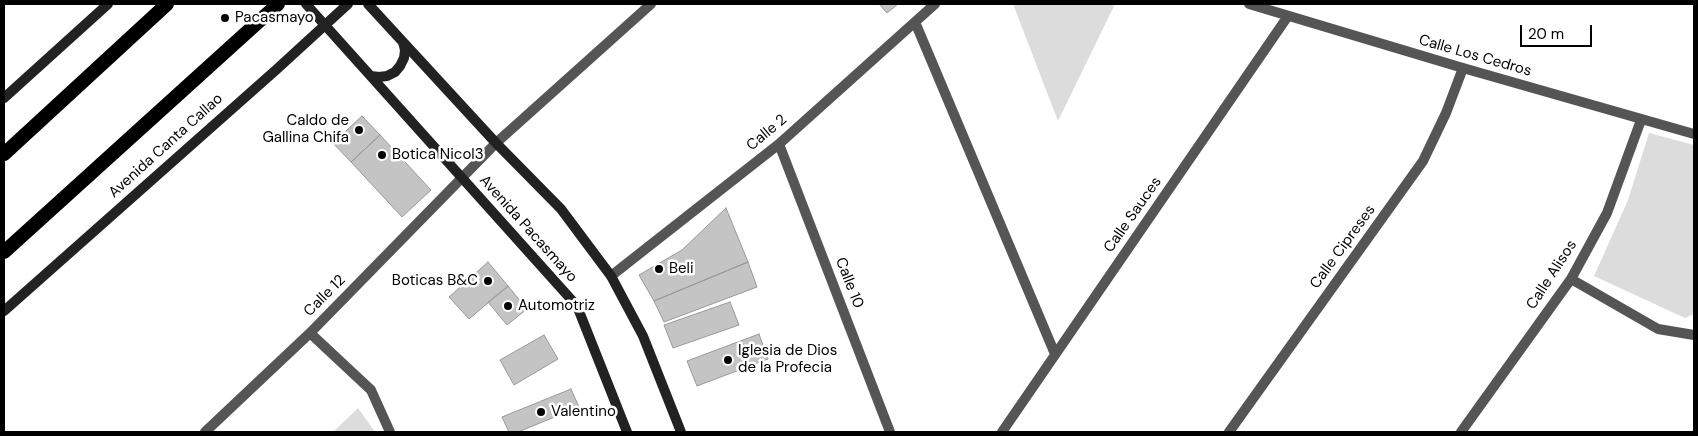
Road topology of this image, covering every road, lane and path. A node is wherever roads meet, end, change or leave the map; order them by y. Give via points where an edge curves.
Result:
1 (108, 4) edge
2 (167, 4) edge
3 (278, 4) edge
4 (306, 4) edge
5 (348, 4) edge
6 (368, 4) edge
7 (651, 4) edge
8 (935, 4) edge
9 (1249, 4) edge
10 (1288, 16) junction
11 (915, 22) junction
12 (325, 25) junction
13 (403, 42) junction
14 (1463, 68) junction
15 (371, 76) junction
16 (4, 98) edge
17 (1641, 120) junction
18 (1694, 134) edge
19 (496, 143) junction
20 (779, 144) junction
21 (4, 154) edge
22 (463, 178) junction
23 (4, 252) edge
24 (611, 276) junction
25 (1571, 279) junction
26 (4, 311) edge
27 (310, 332) junction
28 (1694, 335) edge
29 (1056, 354) junction
30 (205, 432) edge
31 (390, 432) edge
32 (627, 432) edge
33 (681, 432) edge
34 (890, 432) edge
35 (1002, 432) edge
36 (1229, 432) edge
37 (1461, 432) edge

1 - 16 main road
2 - 21 highway
3 - 23 highway, Avenida Canta Callao
4 - 12 main road, Avenida Pacasmayo
5 - 12 main road, Avenida Canta Callao
6 - 13 main road
7 - 19 street, Calle 12
8 - 11 street, Calle 2
9 - 10 street, Calle Los Cedros
10 - 14 street, Calle Los Cedros
10 - 29 street, Calle Sauces
11 - 20 street, Calle 2
11 - 29 street
12 - 15 main road, Avenida Pacasmayo
12 - 26 main road, Avenida Canta Callao
13 - 15 main road via 404,58 395,72 387,76
13 - 19 main road
14 - 17 street, Calle Los Cedros
14 - 36 street, Calle Cipreses via 1423,161
15 - 22 main road, Avenida Pacasmayo
17 - 18 street, Calle Los Cedros
17 - 25 street, Calle Alisos via 1607,213
19 - 22 street, Calle 12
19 - 24 main road via 561,209
20 - 24 street, Calle 2
20 - 34 street, Calle 10
22 - 27 street, Calle 12
22 - 32 main road, Avenida Pacasmayo via 577,306
24 - 33 main road via 643,336
25 - 28 street via 1658,329
25 - 37 street, Calle Alisos
27 - 30 street, Calle 12
27 - 31 street via 371,390
29 - 35 street, Calle Sauces

